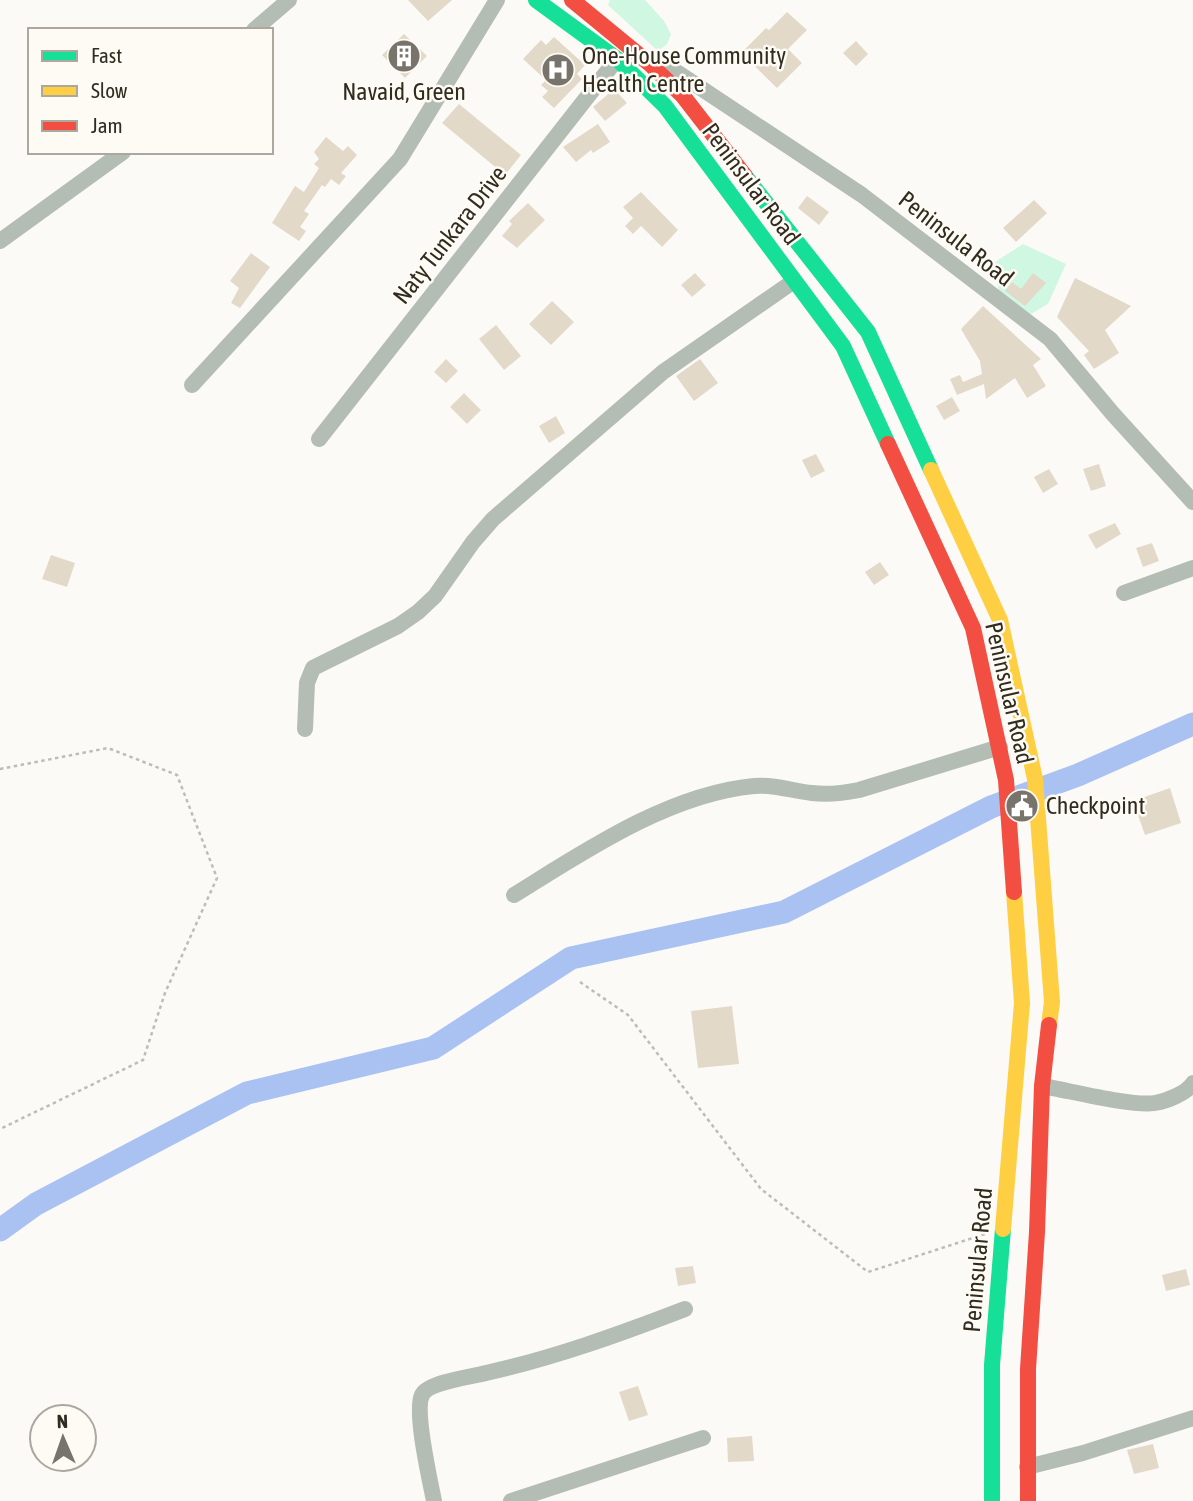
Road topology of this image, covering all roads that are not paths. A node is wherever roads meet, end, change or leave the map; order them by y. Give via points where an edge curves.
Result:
1 (289, 0) edge
2 (498, 0) edge
3 (536, 0) edge
4 (572, 0) edge
5 (587, 0) edge
6 (256, 28) edge
7 (617, 59) junction
8 (650, 64) junction
9 (669, 67) junction
10 (120, 154) edge
11 (0, 242) edge
12 (794, 281) junction
13 (192, 385) dead end
14 (319, 439) dead end
15 (1192, 497) edge
16 (1193, 568) edge
17 (1124, 593) dead end
18 (305, 729) dead end
19 (1000, 747) junction
20 (514, 895) dead end
21 (1193, 1083) edge
22 (1042, 1086) junction
23 (685, 1309) dead end
24 (1193, 1418) edge
25 (703, 1438) dead end
26 (1027, 1466) junction
27 (434, 1501) edge
28 (512, 1501) edge
29 (992, 1501) edge
30 (1028, 1501) edge

1 - 6 street
2 - 13 street via 400,159
3 - 7 main road, Peninsular Road
4 - 8 main road, Peninsular Road
5 - 9 street
7 - 12 main road, Peninsular Road via 665,106
7 - 14 street, Naty Tunkara Drive
8 - 9 street, Peninsula Road
8 - 22 main road, Peninsular Road via 683,96 868,331 1000,620 1035,779 1039,822 1052,1002
9 - 15 street, Peninsula Road via 862,195 1050,340
10 - 11 street
12 - 18 street via 663,372 493,519 418,612 313,668 307,683
12 - 19 main road, Peninsular Road via 843,346 974,628
16 - 17 street
19 - 20 street via 849,792 810,793 768,785 703,795 602,840
19 - 29 main road, Peninsular Road via 1022,1003 992,1365
21 - 22 street via 1189,1089 1154,1103
22 - 26 main road, Peninsular Road
23 - 27 street via 580,1347 429,1386 421,1396 420,1419
24 - 26 street
25 - 28 street
26 - 30 main road, Peninsular Road

